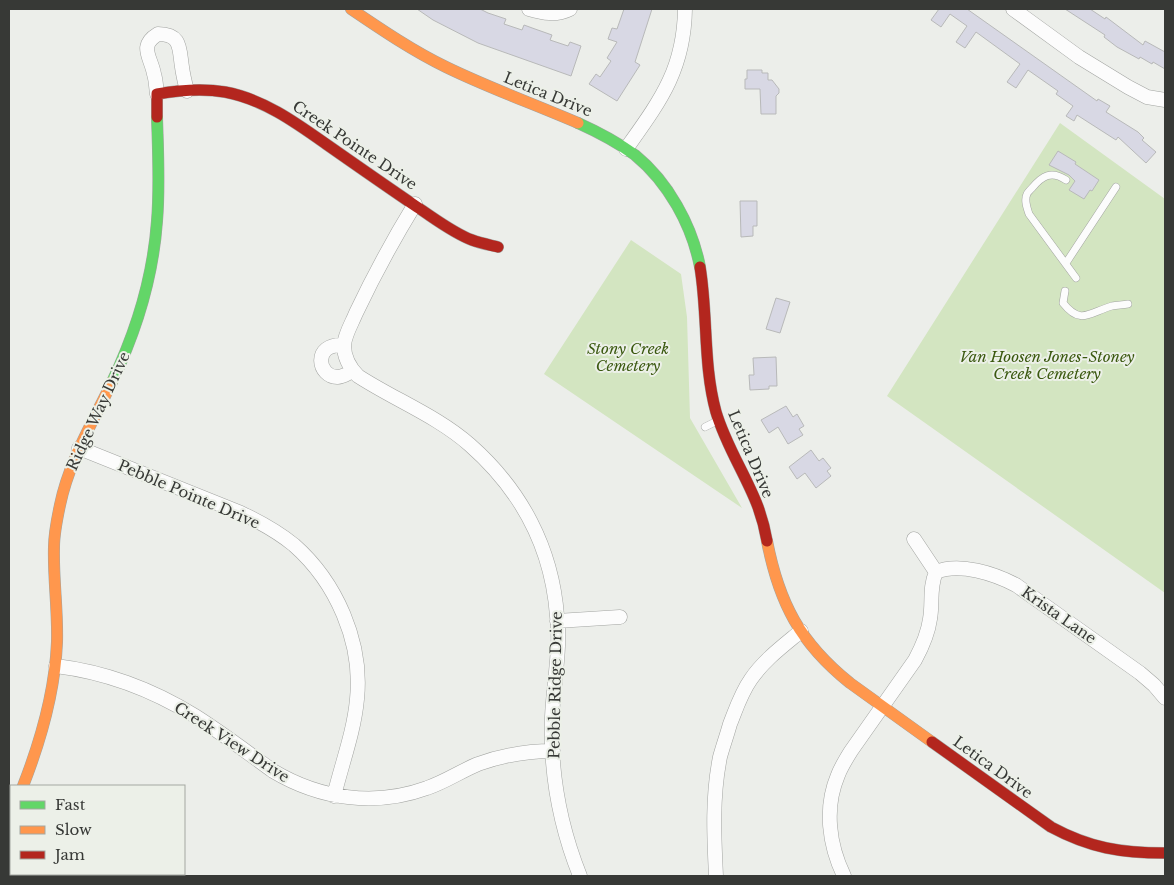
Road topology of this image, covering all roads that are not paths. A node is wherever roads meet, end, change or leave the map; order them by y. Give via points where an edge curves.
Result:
1 (351, 9) edge
2 (529, 9) edge
3 (570, 9) edge
4 (685, 9) edge
5 (1013, 9) edge
6 (187, 91) junction
7 (157, 94) junction
8 (1164, 101) edge
9 (626, 149) junction
10 (1066, 180) dead end
11 (1116, 187) dead end
12 (415, 204) junction
13 (498, 247) dead end
14 (1066, 263) junction
15 (1076, 278) dead end
16 (1065, 291) dead end
17 (1128, 304) dead end
18 (344, 345) junction
19 (353, 371) junction
20 (719, 420) junction
21 (704, 427) dead end
22 (79, 448) junction
23 (914, 538) dead end
24 (936, 572) junction
25 (620, 617) dead end
26 (557, 621) junction
27 (801, 631) junction
28 (56, 666) junction
29 (1165, 698) edge
30 (883, 706) junction
31 (553, 751) junction
32 (23, 785) edge
33 (334, 796) junction
34 (1165, 853) edge
35 (580, 876) edge
36 (716, 876) edge
37 (844, 876) edge

1 - 9 street, Letica Drive via 442,65 597,131
2 - 3 street via 559,13
4 - 9 street via 682,42 668,85
5 - 8 street via 1079,57 1147,97
6 - 7 street
6 - 7 street, Ridge Way Drive via 180,45 171,36 158,34 147,47
6 - 12 street, Creek Pointe Drive via 235,94 265,105
7 - 22 street, Ridge Way Drive via 158,203 149,277 126,350
9 - 20 street, Letica Drive via 667,189 693,240 701,275 711,387
10 - 14 lane via 1060,175 1049,174 1027,194 1026,203 1029,214
11 - 14 lane
12 - 13 street, Creek Pointe Drive via 458,233
12 - 18 street via 377,270
14 - 15 lane
16 - 17 lane via 1063,303 1070,312 1080,316
18 - 19 street
18 - 19 street via 325,350 323,367 326,373 338,377
19 - 26 street, Pebble Ridge Drive via 459,436 507,483 526,512 544,551
20 - 21 lane
20 - 27 street, Letica Drive via 757,505 775,575
22 - 28 street, Ridge Way Drive via 61,501 54,543
22 - 33 street, Pebble Pointe Drive via 256,520 293,545 321,575 346,623 356,656 358,679 352,731
23 - 24 street
24 - 29 street, Krista Lane via 950,568 966,569 1004,578 1140,673
24 - 30 street via 932,580 930,619 921,647
25 - 26 street
26 - 31 street, Pebble Ridge Drive
27 - 30 street, Letica Drive via 833,669
27 - 36 street via 758,670 735,711 720,757 715,792
28 - 32 street, Ridge Way Drive via 41,737
28 - 33 street, Creek View Drive via 89,672 158,696 203,721 273,772
30 - 34 street, Letica Drive via 1063,834 1108,850
30 - 37 street via 851,751 835,784 831,803 831,836
31 - 33 street, Creek View Drive via 500,757 407,795 378,799
31 - 35 street, Pebble Ridge Drive via 564,829

